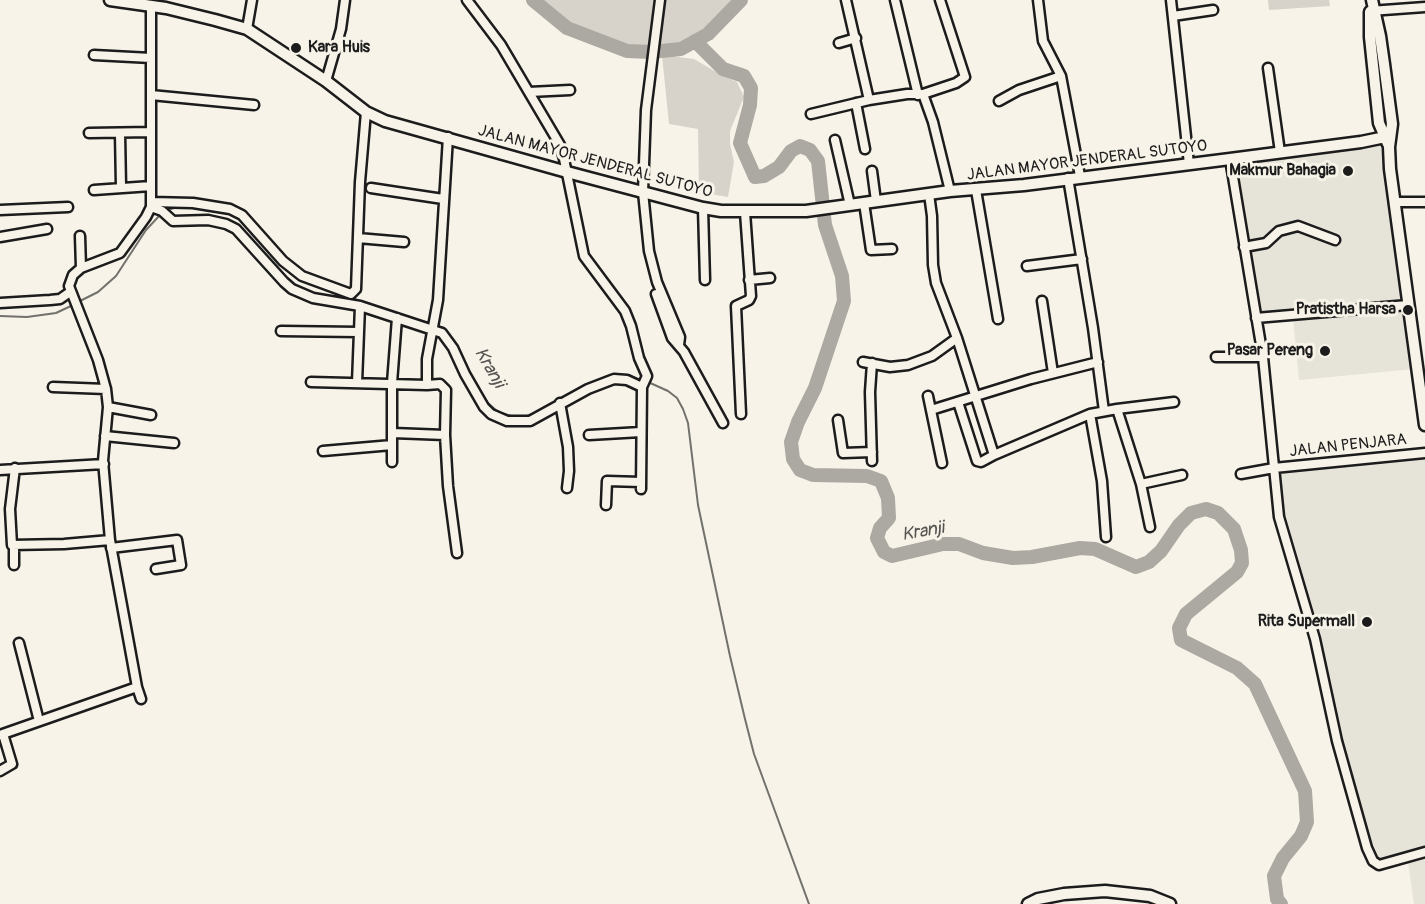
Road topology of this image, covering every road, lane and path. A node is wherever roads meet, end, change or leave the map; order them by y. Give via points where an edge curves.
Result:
1 (110, 0) edge
2 (252, 0) edge
3 (345, 0) edge
4 (467, 0) edge
5 (660, 0) edge
6 (846, 0) edge
7 (896, 0) edge
8 (940, 0) edge
9 (1038, 0) edge
10 (1171, 0) edge
11 (165, 4) edge
12 (151, 6) junction
13 (1372, 6) edge
14 (1425, 7) edge
15 (1213, 10) dead end
16 (1173, 16) junction
17 (247, 29) junction
18 (856, 38) junction
19 (839, 43) dead end
20 (94, 55) dead end
21 (151, 58) junction
22 (1268, 68) dead end
23 (1061, 76) junction
24 (326, 81) junction
25 (570, 90) dead end
26 (529, 92) junction
27 (921, 94) junction
28 (151, 95) junction
29 (869, 100) junction
30 (999, 101) dead end
31 (856, 103) junction
32 (254, 105) dead end
33 (366, 112) junction
34 (811, 114) dead end
35 (151, 132) junction
36 (89, 133) dead end
37 (120, 133) junction
38 (448, 137) junction
39 (1388, 140) junction
40 (834, 141) dead end
41 (865, 148) dead end
42 (1280, 152) junction
43 (1230, 159) junction
44 (1189, 164) junction
45 (872, 171) dead end
46 (567, 172) junction
47 (1080, 177) junction
48 (1068, 178) junction
49 (151, 186) junction
50 (121, 188) junction
51 (371, 188) dead end
52 (94, 190) dead end
53 (976, 190) junction
54 (640, 191) junction
55 (950, 191) junction
56 (929, 194) junction
57 (443, 199) junction
58 (876, 201) junction
59 (1394, 202) junction
60 (1425, 202) edge
61 (864, 203) junction
62 (151, 204) junction
63 (849, 205) junction
64 (68, 207) dead end
65 (703, 208) junction
66 (0, 210) edge
67 (745, 212) junction
68 (47, 229) dead end
69 (80, 236) dead end
70 (0, 237) edge
71 (358, 238) junction
72 (1335, 240) dead end
73 (404, 242) dead end
74 (1244, 247) junction
75 (892, 249) dead end
76 (1082, 259) junction
77 (1027, 266) dead end
78 (81, 268) junction
79 (770, 278) dead end
80 (705, 280) dead end
81 (749, 280) junction
82 (70, 292) junction
83 (1042, 301) dead end
84 (0, 303) edge
85 (1408, 305) junction
86 (360, 306) junction
87 (397, 318) junction
88 (1256, 318) junction
89 (998, 319) dead end
90 (433, 328) junction
91 (280, 331) dead end
92 (359, 332) junction
93 (957, 338) junction
94 (1216, 357) dead end
95 (1263, 357) junction
96 (1098, 362) junction
97 (1053, 373) junction
98 (311, 382) dead end
99 (392, 382) junction
100 (357, 383) junction
101 (644, 384) junction
102 (427, 385) junction
103 (53, 387) dead end
104 (106, 389) junction
105 (928, 396) dead end
106 (977, 397) junction
107 (958, 402) junction
108 (1174, 402) dead end
109 (560, 403) junction
110 (108, 407) junction
111 (1117, 409) junction
112 (931, 410) junction
113 (1104, 411) junction
114 (741, 414) dead end
115 (1090, 414) junction
116 (151, 415) dead end
117 (838, 420) dead end
118 (723, 423) dead end
119 (1425, 425) edge
120 (641, 432) junction
121 (393, 433) junction
122 (445, 435) junction
123 (589, 435) dead end
124 (105, 436) junction
125 (174, 443) dead end
126 (392, 445) junction
127 (323, 451) dead end
128 (1425, 453) edge
129 (994, 455) junction
130 (392, 462) dead end
131 (104, 464) junction
132 (942, 464) dead end
133 (15, 468) junction
134 (1274, 468) junction
135 (0, 470) edge
136 (1241, 474) dead end
137 (1182, 475) dead end
138 (1141, 484) junction
139 (567, 488) dead end
140 (606, 506) dead end
141 (1150, 527) dead end
142 (1106, 537) dead end
143 (110, 544) junction
144 (14, 546) junction
145 (457, 553) dead end
146 (14, 566) dead end
147 (156, 569) dead end
148 (19, 643) dead end
149 (137, 687) junction
150 (141, 699) dead end
151 (39, 721) junction
152 (1, 735) edge
153 (0, 771) edge
154 (1425, 852) edge
155 (1028, 904) edge
156 (1170, 904) edge

1 - 12 main road, JALAN MAYOR JENDERAL SUTOYO
2 - 17 street
3 - 24 street
4 - 26 street via 497,38
5 - 54 street
6 - 18 street
7 - 27 street
8 - 27 street via 965,77
9 - 23 street via 1043,41
10 - 16 street
11 - 12 main road, JALAN MAYOR JENDERAL SUTOYO
11 - 17 main road, JALAN MAYOR JENDERAL SUTOYO
12 - 21 street
13 - 14 street
13 - 39 main road via 1392,123
15 - 16 street
16 - 44 street
17 - 24 main road, JALAN MAYOR JENDERAL SUTOYO
18 - 19 street
18 - 29 street
20 - 21 street
21 - 28 street
22 - 42 street
23 - 30 street
23 - 47 street
24 - 33 main road, JALAN MAYOR JENDERAL SUTOYO
25 - 26 street
26 - 46 street via 560,145
27 - 29 street
27 - 55 street via 933,122
28 - 32 street
28 - 35 street
29 - 31 street
31 - 34 street
31 - 41 street
33 - 38 main road, JALAN MAYOR JENDERAL SUTOYO via 385,121
33 - 71 street
35 - 37 street
35 - 49 street
36 - 37 street
37 - 50 street
38 - 46 main road, JALAN MAYOR JENDERAL SUTOYO
38 - 57 street
39 - 42 main road, JALAN MAYOR JENDERAL SUTOYO
39 - 59 main road
40 - 63 street
42 - 43 main road, JALAN MAYOR JENDERAL SUTOYO
43 - 44 main road, JALAN MAYOR JENDERAL SUTOYO
43 - 74 street
44 - 47 main road, JALAN MAYOR JENDERAL SUTOYO
45 - 58 street
46 - 54 main road, JALAN MAYOR JENDERAL SUTOYO
46 - 101 street via 584,256 625,311 647,374
47 - 48 main road, JALAN MAYOR JENDERAL SUTOYO
48 - 53 main road, JALAN MAYOR JENDERAL SUTOYO
48 - 76 street
49 - 50 street
49 - 62 street
50 - 52 street
51 - 57 street
53 - 55 main road, JALAN MAYOR JENDERAL SUTOYO
53 - 89 street
54 - 65 main road, JALAN MAYOR JENDERAL SUTOYO
54 - 118 street via 642,231 653,284 672,338
55 - 56 main road, JALAN MAYOR JENDERAL SUTOYO
56 - 58 main road, JALAN MAYOR JENDERAL SUTOYO
56 - 93 street via 936,284
57 - 90 street
58 - 61 main road, JALAN MAYOR JENDERAL SUTOYO
59 - 60 street
59 - 85 main road
61 - 63 main road, JALAN MAYOR JENDERAL SUTOYO
61 - 75 street via 871,250
62 - 71 street via 194,203 230,209 242,215 283,261 302,276 348,294 356,289
62 - 78 street via 118,255
62 - 86 street via 173,221 226,224 236,229 292,289 313,298
63 - 67 main road, JALAN MAYOR JENDERAL SUTOYO via 806,211
64 - 66 street
65 - 67 main road, JALAN MAYOR JENDERAL SUTOYO
65 - 80 street
67 - 81 street
68 - 70 street
69 - 78 street
71 - 73 street
72 - 74 street via 1298,226 1279,231 1266,243
74 - 88 street
76 - 77 street
76 - 96 street
78 - 82 street via 70,281
79 - 81 street
81 - 114 street via 750,298 736,306
82 - 84 street via 50,300
82 - 104 street
83 - 97 street
85 - 88 street
85 - 119 main road
86 - 87 street
86 - 92 street
87 - 90 street
87 - 99 street
88 - 95 street
90 - 102 street
90 - 109 street via 448,339 478,398 492,414 507,421 530,421
91 - 92 street
92 - 100 street
93 - 106 street
93 - 117 street via 932,356 908,365 890,367 867,362 872,456 843,453
94 - 95 street
95 - 134 street
96 - 97 street
96 - 113 street
97 - 106 street
98 - 100 street
99 - 100 street
99 - 102 street
99 - 121 street
101 - 109 street via 614,379
101 - 120 street
102 - 122 street via 440,384 446,390
103 - 104 street
104 - 110 street
105 - 112 street
106 - 107 street
106 - 129 street
107 - 112 street
107 - 129 street via 977,461
108 - 111 street
109 - 139 street via 568,447
110 - 116 street
110 - 124 street
111 - 113 street
111 - 138 street
112 - 132 street
113 - 115 street
115 - 129 street
115 - 142 street via 1102,481
120 - 123 street
120 - 140 street via 641,486 608,481
121 - 122 street
121 - 126 street
122 - 145 street
124 - 125 street
124 - 131 street
126 - 127 street
126 - 130 street
128 - 134 street, JALAN PENJARA
131 - 133 street
131 - 143 street
133 - 135 street
133 - 144 street via 10,509 10,540
134 - 136 street, JALAN PENJARA
134 - 154 street via 1279,517 1313,631 1367,848 1379,865
137 - 138 street
138 - 141 street
143 - 144 street
143 - 147 street via 177,540 181,565
143 - 149 street
144 - 146 street
148 - 151 street
149 - 150 street
149 - 151 street
151 - 152 street
152 - 153 street via 12,764
155 - 156 main road via 1064,894 1105,891 1150,896

